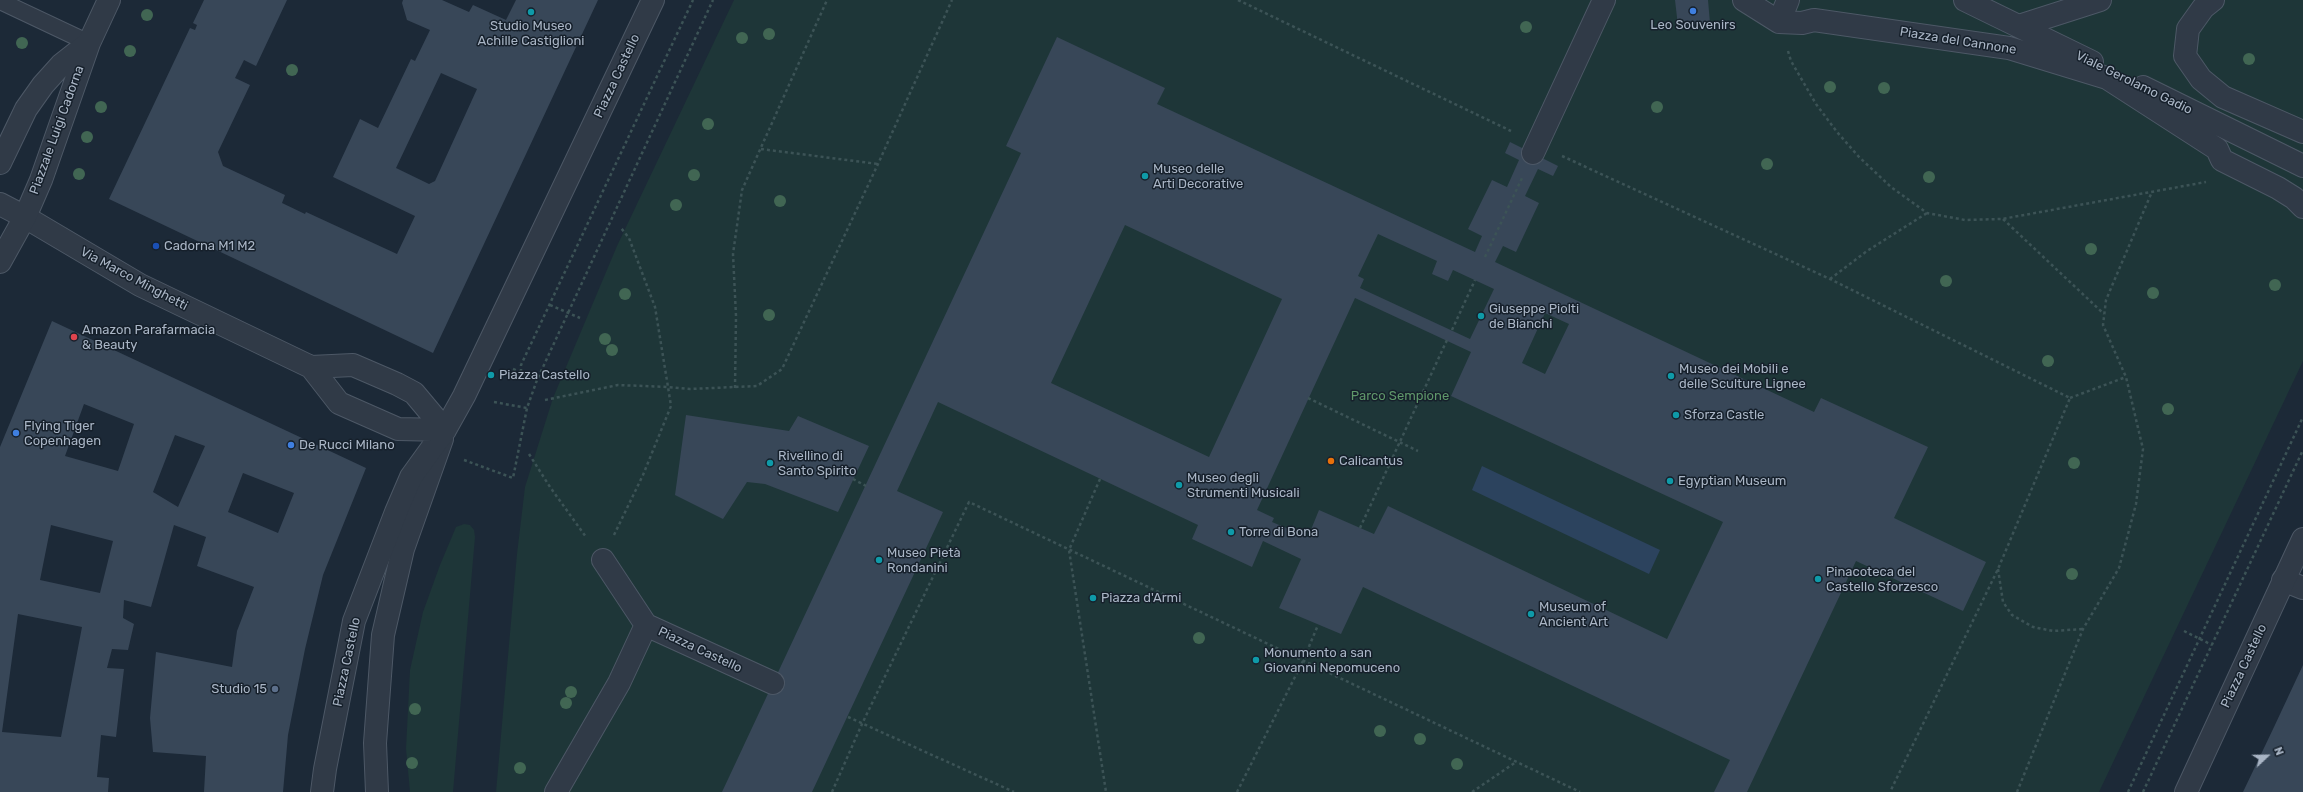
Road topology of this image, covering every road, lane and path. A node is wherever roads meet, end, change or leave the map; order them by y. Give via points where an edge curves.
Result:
1 (0, 0) edge
2 (109, 0) edge
3 (653, 0) edge
4 (693, 0) edge
5 (713, 0) edge
6 (827, 0) edge
7 (952, 0) edge
8 (1604, 0) edge
9 (1744, 0) edge
10 (1788, 0) edge
11 (1965, 0) edge
12 (2100, 0) edge
13 (2213, 0) edge
14 (1779, 22) junction
15 (2019, 26) junction
16 (88, 43) junction
17 (2303, 132) edge
18 (760, 149) junction
19 (1533, 153) joint
20 (0, 163) edge
21 (878, 164) junction
22 (2303, 166) edge
23 (2248, 174) junction
24 (2151, 194) junction
25 (0, 204) edge
26 (2303, 207) edge
27 (1927, 213) junction
28 (25, 217) junction
29 (2002, 219) junction
30 (621, 228) dead end
31 (1485, 257) dead end
32 (0, 262) edge
33 (1475, 280) dead end
34 (550, 305) junction
35 (568, 313) junction
36 (2104, 314) junction
37 (580, 318) dead end
38 (1452, 330) dead end
39 (1447, 340) dead end
40 (311, 367) junction
41 (512, 368) dead end
42 (521, 372) junction
43 (532, 377) dead end
44 (2126, 377) junction
45 (668, 387) junction
46 (735, 388) junction
47 (1308, 398) dead end
48 (2070, 398) junction
49 (545, 400) dead end
50 (2303, 417) edge
51 (442, 440) junction
52 (1400, 442) junction
53 (2303, 450) edge
54 (1418, 451) dead end
55 (529, 454) dead end
56 (853, 479) dead end
57 (1100, 479) dead end
58 (866, 486) dead end
59 (1360, 528) dead end
60 (2303, 539) edge
61 (1069, 550) junction
62 (603, 560) junction
63 (1998, 569) junction
64 (2293, 584) edge
65 (646, 625) junction
66 (1318, 625) dead end
67 (2083, 628) junction
68 (2184, 631) dead end
69 (2200, 639) junction
70 (2212, 645) junction
71 (1303, 661) junction
72 (773, 683) dead end
73 (848, 717) dead end
74 (862, 724) junction
75 (1516, 762) junction
76 (322, 792) edge
77 (377, 792) edge
78 (556, 792) edge
79 (832, 792) edge
80 (1014, 792) edge
81 (1106, 792) edge
82 (1237, 792) edge
83 (1472, 792) edge
84 (1580, 792) edge
85 (1890, 792) edge
86 (2017, 792) edge
87 (2128, 792) edge
88 (2143, 792) edge
89 (2186, 792) edge

1 - 16 lane
2 - 16 street, Piazzale Luigi Cadorna
3 - 51 street, Piazza Castello
4 - 34 path
5 - 35 path
6 - 18 path
7 - 21 path
8 - 19 street
9 - 14 street, Piazza del Cannone
10 - 14 street
11 - 15 street, Viale Gerolamo Gadio
12 - 15 street
13 - 17 street via 2203,8 2188,29 2185,56 2189,62 2201,79 2223,98
14 - 23 street, Piazza del Cannone via 1802,23 1814,20 2009,48 2107,78 2217,149 2222,160
14 - 27 path via 1791,61 1816,104 1837,132 1891,187
15 - 22 street, Viale Gerolamo Gadio
16 - 20 street, Piazzale Luigi Cadorna via 61,65 43,85 26,109
16 - 28 street, Piazzale Luigi Cadorna via 41,180
18 - 21 path
18 - 46 path via 742,190 733,254 736,316
19 - 31 path
21 - 46 path via 782,369 757,386
23 - 24 path
23 - 26 street, Piazza del Cannone via 2294,198
24 - 29 path
24 - 36 path via 2106,300
25 - 28 street
27 - 29 path via 1965,220
27 - 48 path via 1867,251 1830,279
28 - 32 street, Piazzale Luigi Cadorna
28 - 40 street, Via Marco Minghetti via 140,285
29 - 36 path
30 - 45 path via 629,238 655,307
33 - 38 path
34 - 35 path
34 - 42 path via 521,365
35 - 37 path
35 - 51 path via 527,408 513,478
36 - 44 path via 2103,325
39 - 52 path
40 - 51 street, Via Marco Minghetti via 339,403 398,429
40 - 51 street, Via Marco Minghetti via 353,365 414,392
41 - 42 path
42 - 43 path
44 - 48 path
44 - 67 path via 2143,449 2136,504 2119,568
45 - 46 path
45 - 49 path via 618,385
45 - 62 path via 671,406 643,475
47 - 52 path
48 - 63 path
50 - 69 path
51 - 76 street, Piazza Castello via 411,477 354,621
51 - 77 street via 403,549 383,635 375,743
52 - 54 path
52 - 59 path
53 - 70 path
55 - 62 path
56 - 58 path
57 - 61 path
60 - 64 street, Piazza Castello
61 - 71 path
61 - 74 path via 969,502
61 - 81 path
62 - 65 street
63 - 67 path via 2003,602 2012,615 2033,627 2046,630
63 - 85 path
64 - 89 street, Piazza Castello
65 - 72 street, Piazza Castello
65 - 78 street, Piazza Castello via 619,683
66 - 71 path
67 - 86 path
68 - 69 path
69 - 70 path
69 - 87 path
70 - 88 path
71 - 75 path
71 - 82 path
73 - 74 path
74 - 79 path
74 - 80 path
75 - 83 path
75 - 84 path

